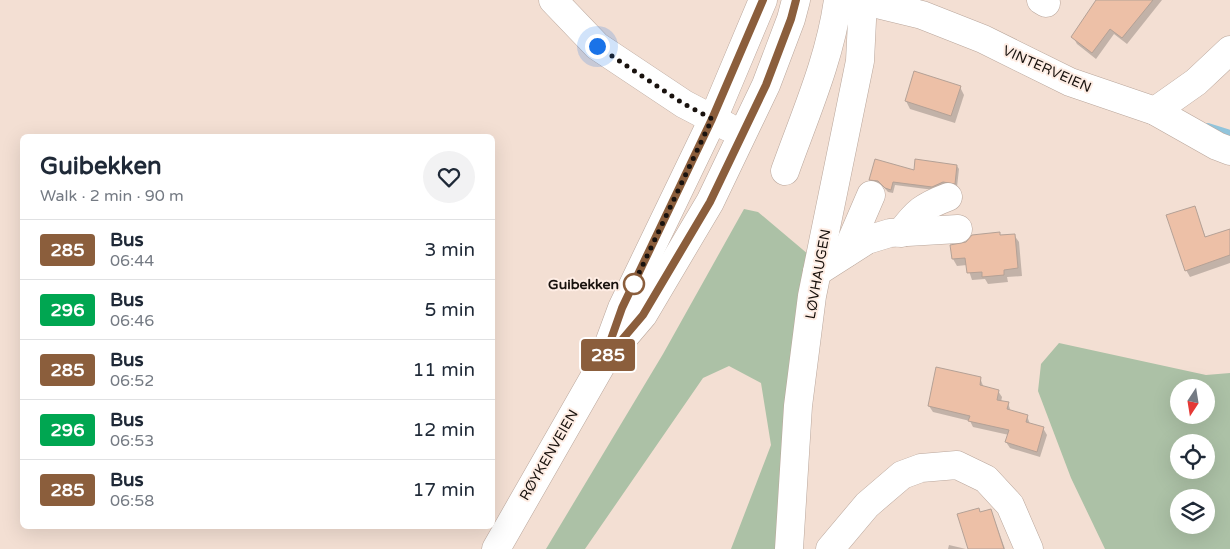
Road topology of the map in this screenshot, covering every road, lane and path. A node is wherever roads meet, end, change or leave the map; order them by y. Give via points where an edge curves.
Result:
1 (553, 0) edge
2 (763, 0) edge
3 (796, 0) edge
4 (856, 0) edge
5 (1230, 50) edge
6 (1154, 111) junction
7 (712, 119) junction
8 (742, 134) junction
9 (1230, 150) edge
10 (785, 171) dead end
11 (871, 195) dead end
12 (948, 197) dead end
13 (958, 229) dead end
14 (901, 233) junction
15 (846, 253) junction
16 (817, 272) junction
17 (603, 362) junction
18 (496, 549) edge
19 (788, 549) edge
20 (830, 549) edge
21 (1029, 549) edge

1 - 7 main road via 597,46
2 - 7 main road, RØYKENVEIEN
3 - 8 main road, RØYKENVEIEN via 780,50
4 - 6 main road, VINTERVEIEN via 922,15 983,39 1070,82
4 - 10 main road via 834,24
4 - 16 main road, LØVHAUGEN via 860,60
5 - 6 main road via 1196,82
6 - 9 main road, VINTERVEIEN
7 - 8 main road
7 - 17 main road, RØYKENVEIEN via 622,308
8 - 17 main road, RØYKENVEIEN via 710,202 674,266 643,315
11 - 15 main road
12 - 14 main road via 927,205 915,214
13 - 14 main road
14 - 15 main road via 867,240
15 - 16 main road
16 - 19 main road, LØVHAUGEN via 798,406
17 - 18 main road, RØYKENVEIEN
20 - 21 main road via 867,505 902,475 921,468 957,465 986,479 1010,505

